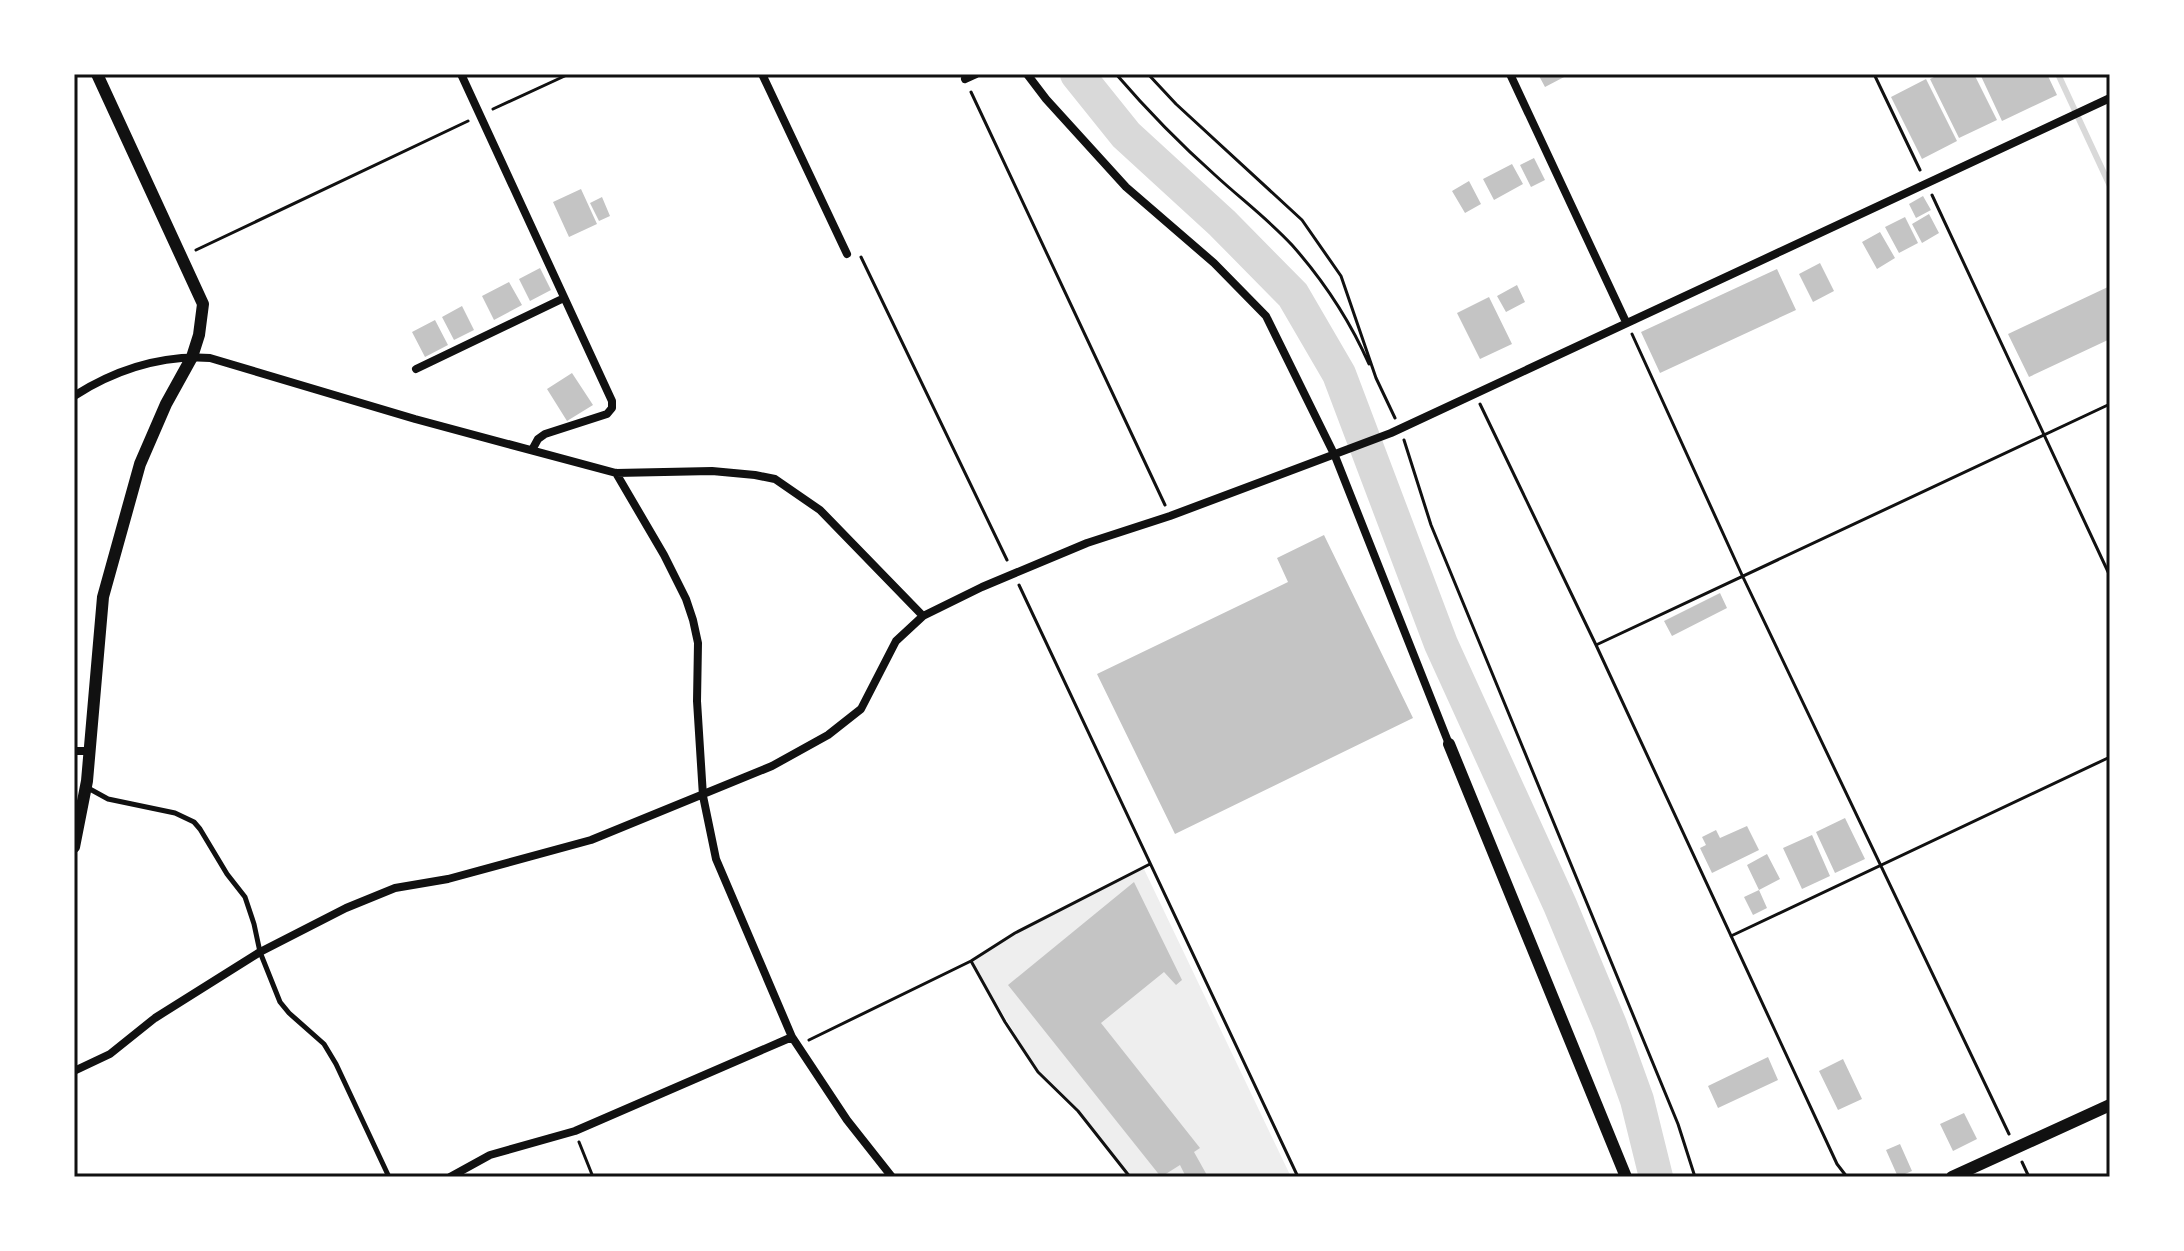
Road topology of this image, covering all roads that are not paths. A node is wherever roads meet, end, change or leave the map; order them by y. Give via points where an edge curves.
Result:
1 (97, 74) edge
2 (461, 74) edge
3 (762, 74) edge
4 (976, 74) edge
5 (1027, 74) edge
6 (1510, 74) edge
7 (965, 79) road end
8 (2110, 98) edge
9 (847, 254) dead end
10 (564, 298) junction
11 (1626, 322) junction
12 (192, 357) junction
13 (416, 369) dead end
14 (74, 396) edge
15 (532, 450) junction
16 (1339, 454) junction
17 (616, 473) junction
18 (923, 616) junction
19 (1449, 744) joint
20 (74, 751) edge
21 (91, 751) junction
22 (86, 787) junction
23 (703, 796) junction
24 (74, 847) edge
25 (260, 952) junction
26 (792, 1037) junction
27 (74, 1071) edge
28 (2110, 1105) edge
29 (389, 1177) edge
30 (450, 1177) edge
31 (892, 1177) edge
32 (1626, 1177) edge
33 (1952, 1177) edge

1 - 12 street via 203,304
2 - 10 street
3 - 9 street
4 - 7 street
5 - 16 street via 1126,187 1266,316
6 - 11 street
8 - 11 street
10 - 13 street
10 - 15 street via 612,408 598,418 545,434
11 - 16 street
12 - 14 street via 137,366
12 - 15 street via 235,364
12 - 21 street via 140,464 103,597
15 - 17 street
16 - 18 street via 1087,543
16 - 19 street
17 - 18 street via 712,471 775,479 820,510
17 - 23 street via 664,555 693,620
18 - 23 street via 896,641 861,709 828,735 772,766
19 - 32 street
20 - 21 street
21 - 22 street
22 - 24 street
22 - 25 lane via 108,799 194,822 245,897
23 - 25 street via 591,840 395,888
23 - 26 street via 716,859
25 - 27 street via 155,1018 110,1054
25 - 29 lane via 280,1002 324,1044 341,1073
26 - 30 street via 575,1131 490,1155
26 - 31 street
28 - 33 street

